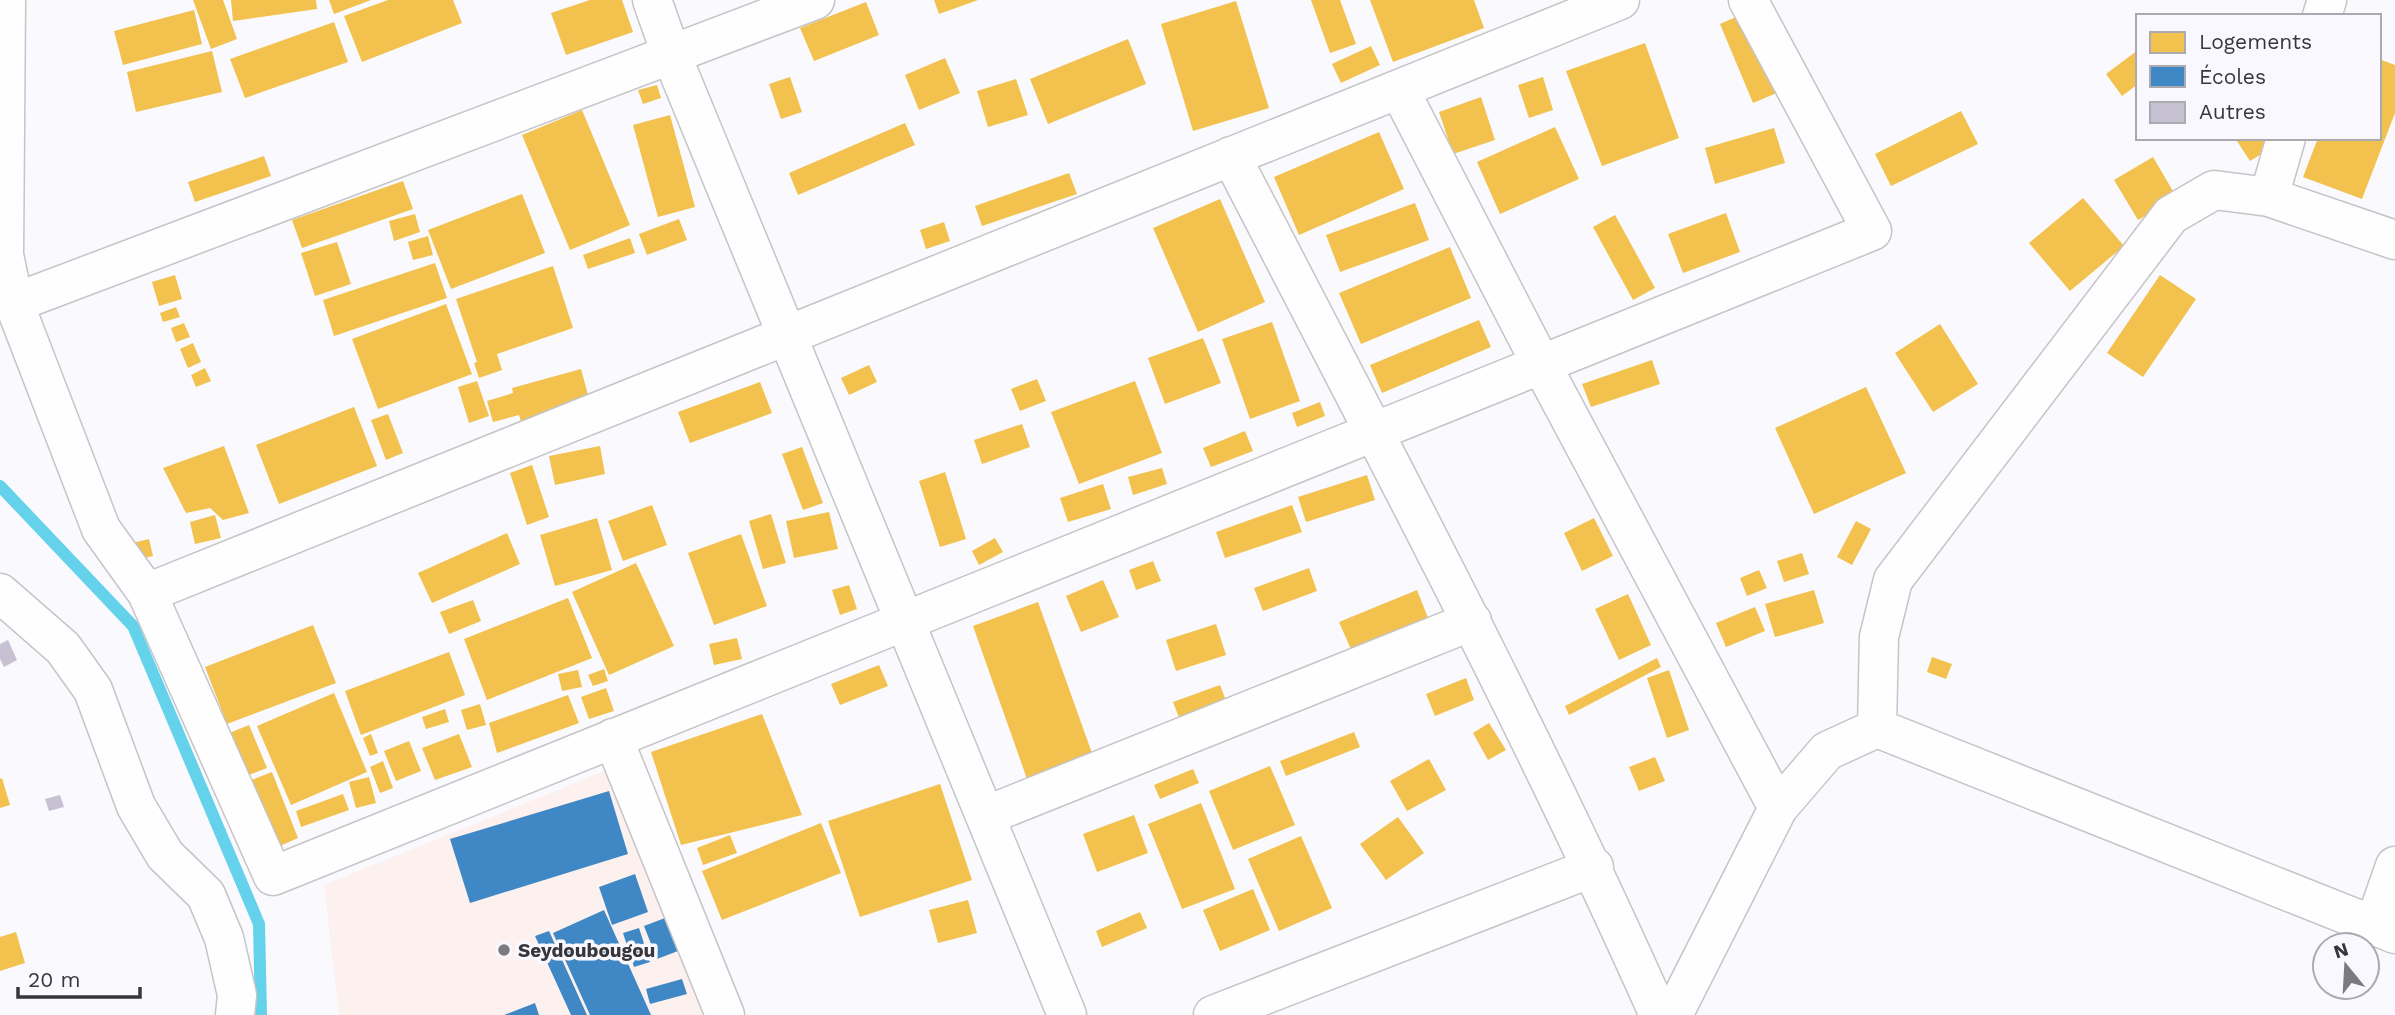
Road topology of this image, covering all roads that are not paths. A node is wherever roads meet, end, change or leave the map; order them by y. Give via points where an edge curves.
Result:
1 (6, 0) edge
2 (652, 0) edge
3 (815, 0) edge
4 (1620, 0) edge
5 (1748, 0) edge
6 (671, 54) junction
7 (1399, 89) junction
8 (2285, 140) edge
9 (1231, 156) junction
10 (2269, 197) junction
11 (2395, 240) edge
12 (2, 255) edge
13 (14, 303) junction
14 (787, 335) junction
15 (1541, 364) junction
16 (1374, 432) junction
17 (0, 593) edge
18 (147, 593) junction
19 (905, 621) junction
20 (1472, 621) junction
21 (1877, 728) junction
22 (613, 738) junction
23 (1778, 808) junction
24 (985, 816) junction
25 (2395, 866) edge
26 (1594, 867) junction
27 (2384, 930) edge
28 (236, 1015) edge
29 (725, 1015) edge
30 (1067, 1015) edge
31 (1213, 1015) edge
32 (1659, 1015) edge
33 (1672, 1015) edge

1 - 12 street
2 - 6 street
3 - 6 street
4 - 7 street
5 - 15 street via 1872,231
6 - 13 street
6 - 14 street
7 - 9 street
7 - 15 street
8 - 10 street
9 - 14 street
9 - 16 street
10 - 11 street
10 - 21 street via 2214,190 2171,215 1893,580 1879,637
12 - 13 street
13 - 18 street via 101,529
14 - 18 street
14 - 19 street
15 - 16 street
15 - 23 street
16 - 19 street
16 - 20 street
17 - 28 street via 62,648 93,690 136,806 165,855 206,895 224,938 237,995
18 - 22 street via 273,876
19 - 22 street
19 - 24 street
20 - 24 street
20 - 26 street
21 - 23 street via 1826,751
21 - 27 street
22 - 29 street
23 - 33 street
24 - 30 street
25 - 27 street
26 - 31 street
26 - 32 street

